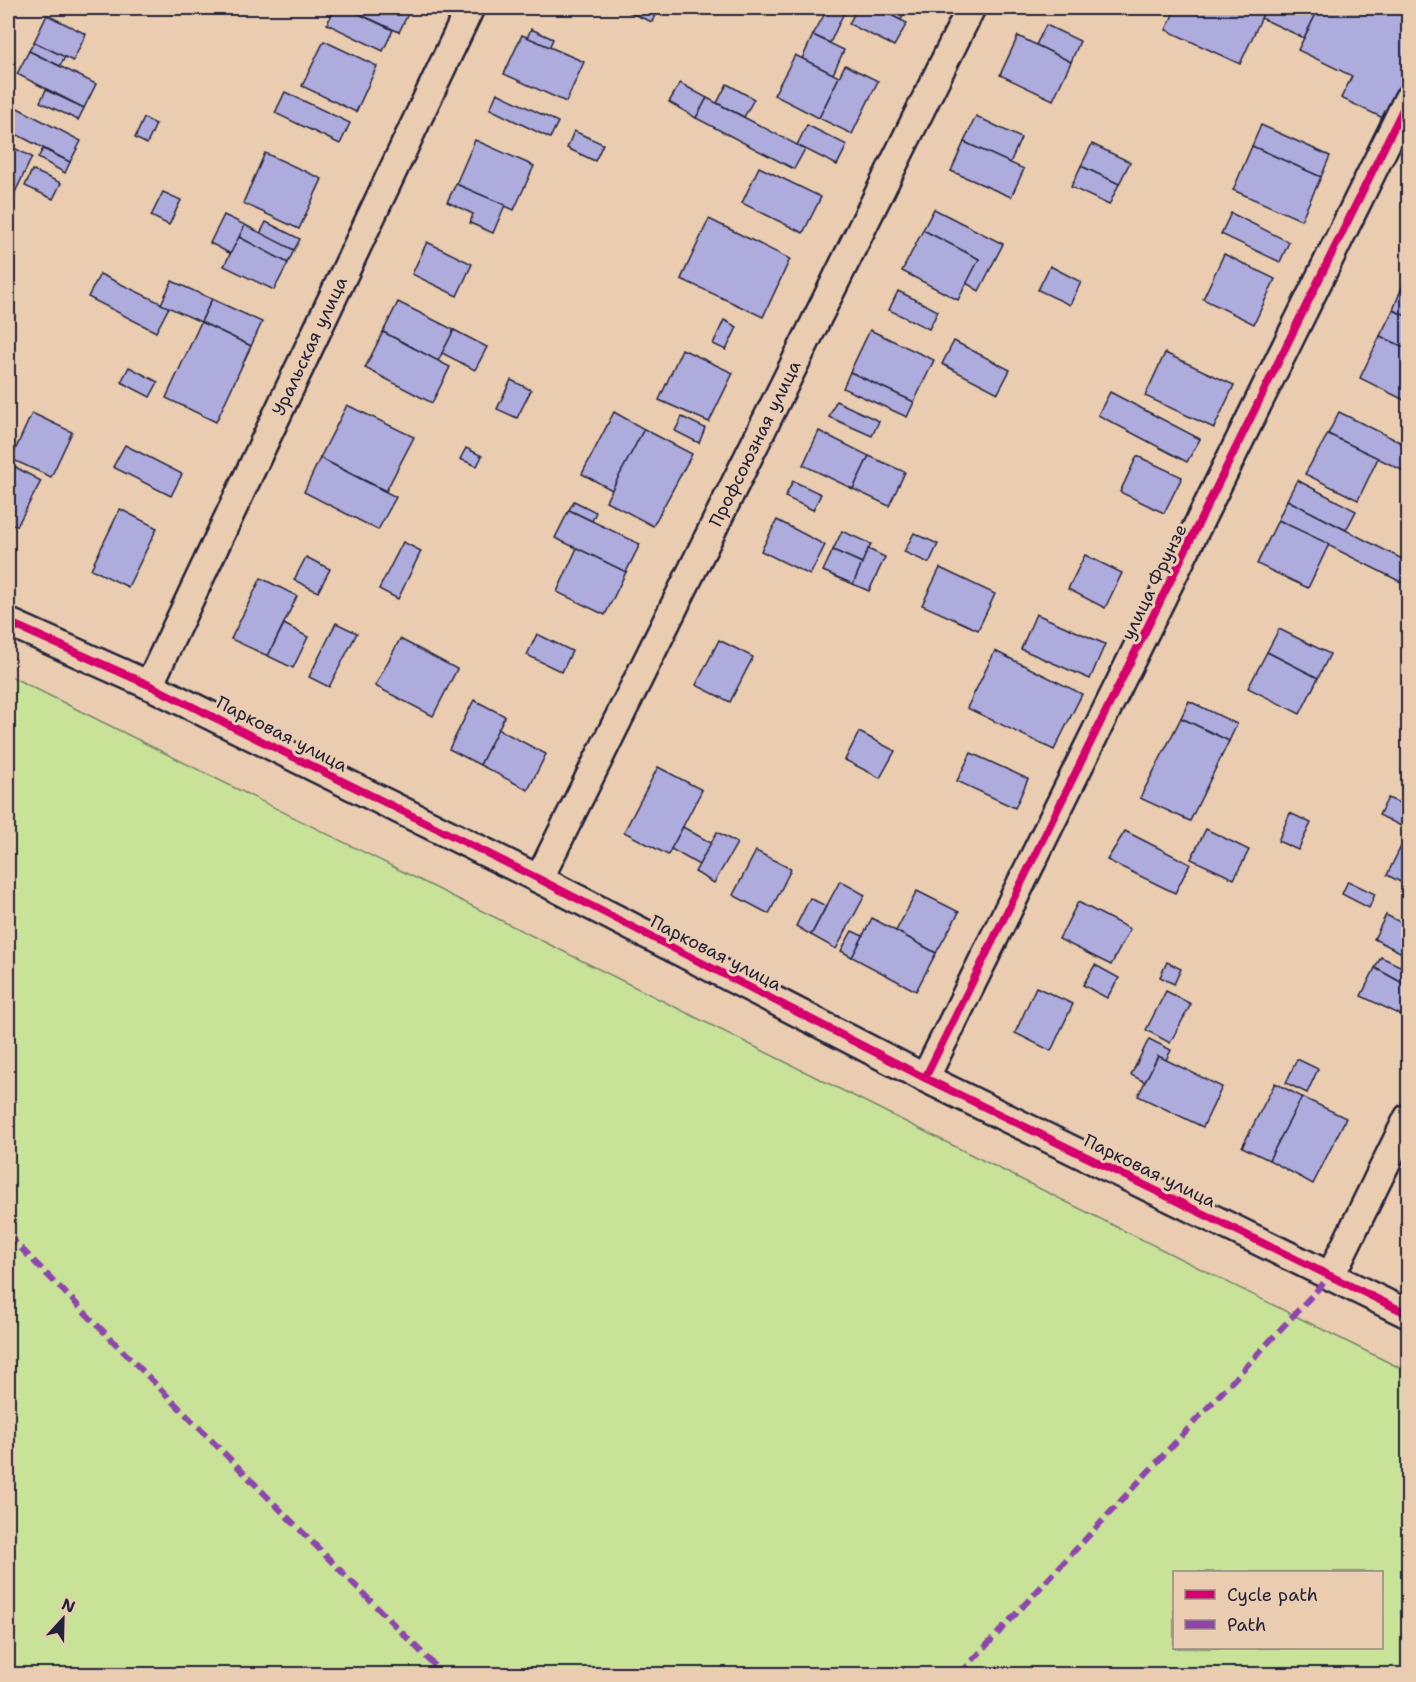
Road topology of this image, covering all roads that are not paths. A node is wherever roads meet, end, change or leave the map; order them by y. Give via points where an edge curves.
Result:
1 (470, 8) edge
2 (970, 8) edge
3 (1408, 99) edge
4 (8, 622) edge
5 (149, 685) junction
6 (539, 879) junction
7 (925, 1078) junction
8 (1408, 1118) edge
9 (1331, 1275) junction
10 (1408, 1314) edge

1 - 5 street, Уральская улица
2 - 6 street, Профсоюзная улица
3 - 7 street, улица Фрунзе
4 - 5 street, Парковая улица
5 - 6 street, Парковая улица
6 - 7 street, Парковая улица
7 - 9 street, Парковая улица
8 - 9 street
9 - 10 street, Парковая улица

